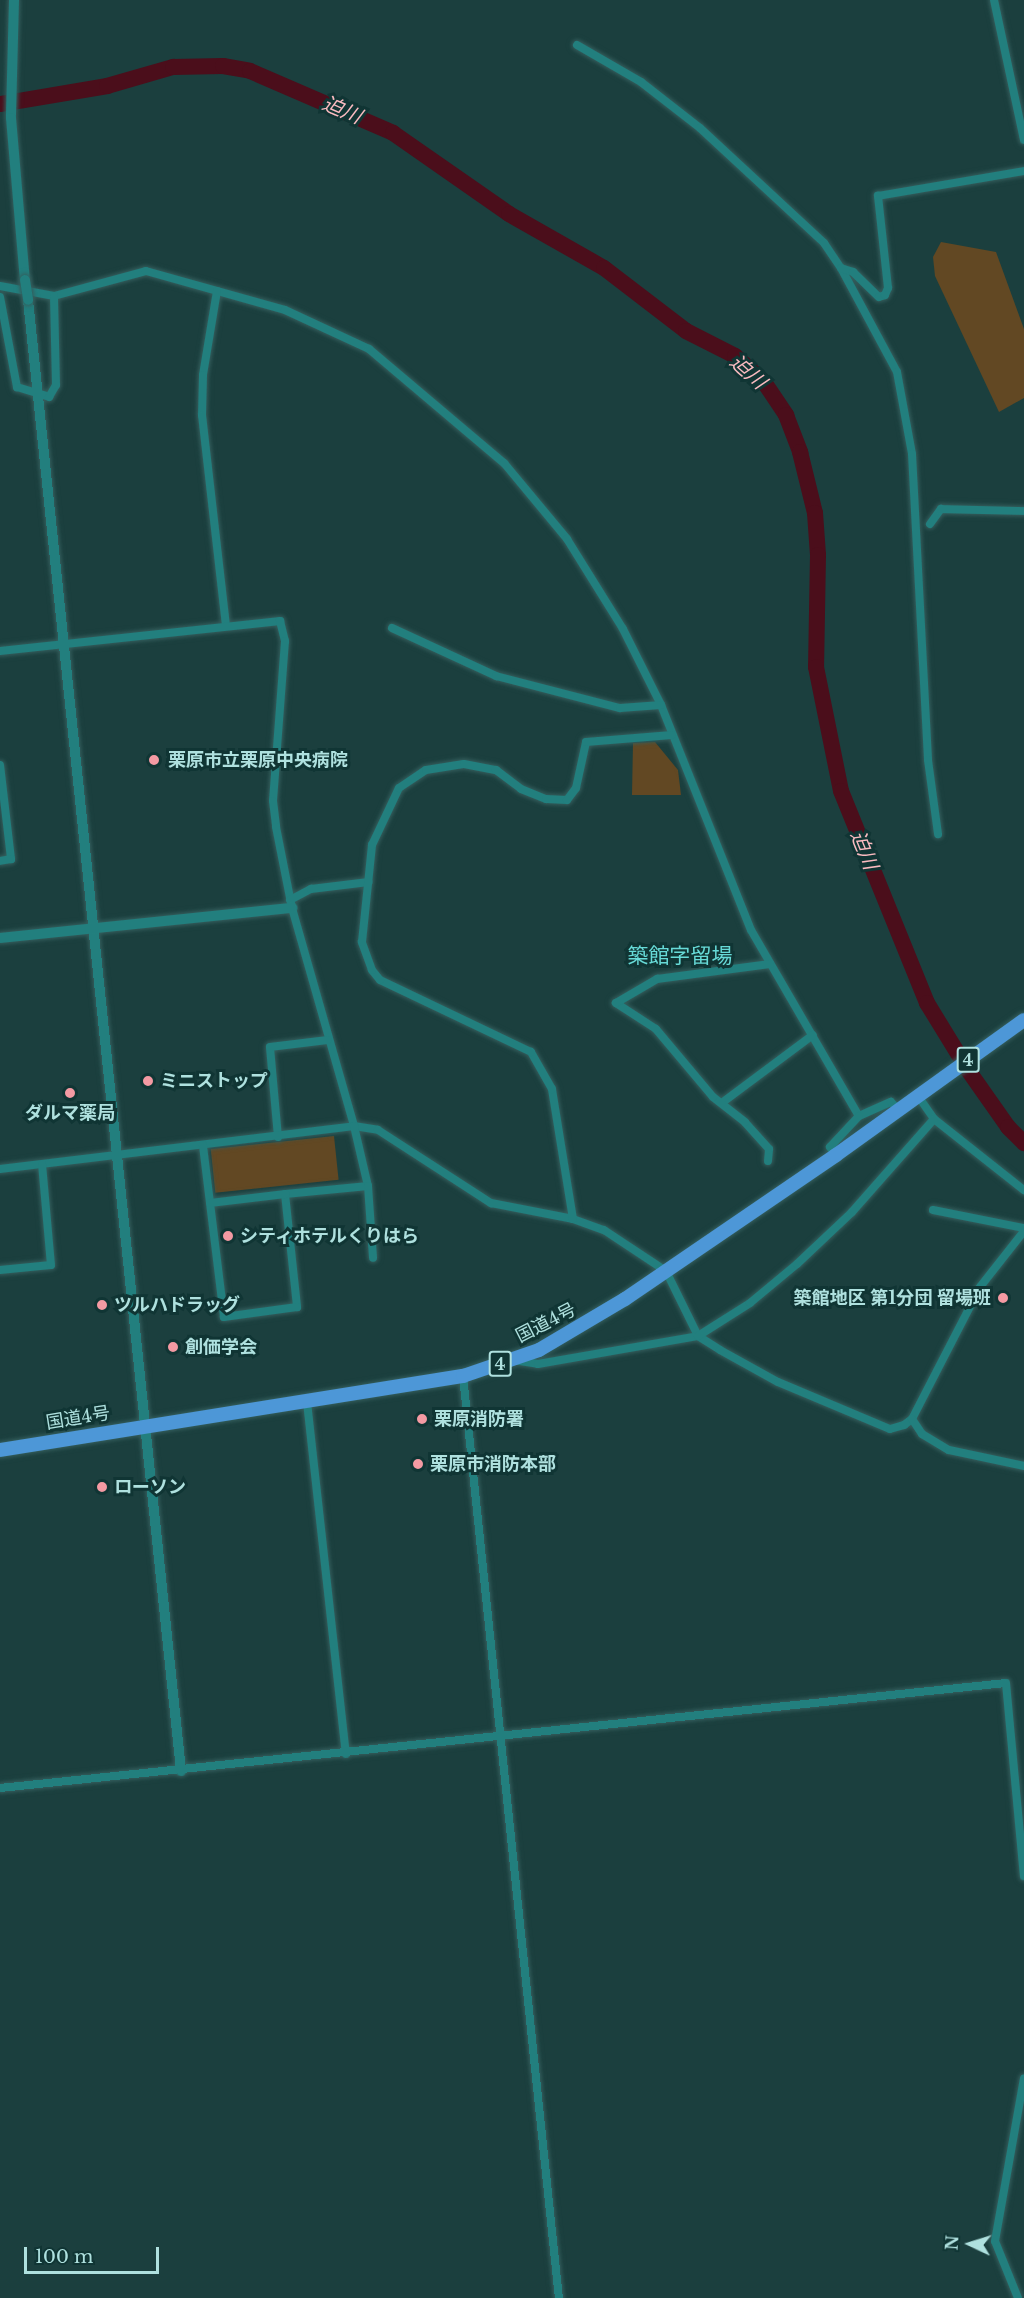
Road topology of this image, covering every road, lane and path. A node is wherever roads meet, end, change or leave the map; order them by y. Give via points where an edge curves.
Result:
1 (14, 0) edge
2 (994, 0) edge
3 (577, 45) dead end
4 (1024, 140) edge
5 (1024, 171) edge
6 (841, 268) junction
7 (0, 286) edge
8 (217, 291) junction
9 (54, 296) junction
10 (0, 297) edge
11 (37, 396) junction
12 (1024, 511) edge
13 (930, 524) dead end
14 (226, 625) junction
15 (392, 628) dead end
16 (63, 646) junction
17 (0, 651) edge
18 (661, 705) junction
19 (672, 735) junction
20 (0, 765) edge
21 (3, 801) edge
22 (938, 834) dead end
23 (0, 861) edge
24 (369, 882) junction
25 (291, 904) junction
26 (94, 929) junction
27 (0, 938) edge
28 (770, 964) junction
29 (1024, 1020) edge
30 (813, 1035) junction
31 (328, 1040) junction
32 (922, 1093) junction
33 (723, 1102) junction
34 (899, 1110) junction
35 (859, 1116) junction
36 (934, 1119) junction
37 (354, 1126) junction
38 (278, 1137) junction
39 (203, 1145) junction
40 (117, 1155) junction
41 (836, 1155) junction
42 (768, 1161) dead end
43 (42, 1164) junction
44 (0, 1169) edge
45 (368, 1186) junction
46 (1024, 1190) edge
47 (285, 1194) junction
48 (210, 1203) junction
49 (933, 1210) dead end
50 (573, 1219) junction
51 (1024, 1230) edge
52 (373, 1258) dead end
53 (0, 1270) edge
54 (666, 1271) junction
55 (698, 1336) junction
56 (513, 1360) junction
57 (463, 1376) junction
58 (307, 1402) junction
59 (912, 1419) junction
60 (146, 1426) junction
61 (0, 1450) edge
62 (1024, 1466) edge
63 (501, 1735) junction
64 (346, 1754) junction
65 (181, 1771) junction
66 (0, 1788) edge
67 (1024, 1876) edge
68 (1024, 2079) edge
69 (559, 2298) edge
70 (1018, 2298) edge

1 - 11 street, bridge via 11,118
2 - 4 street
3 - 6 street via 641,82 700,128 824,243
5 - 6 street via 878,196 888,288 885,295 879,297 853,273
6 - 22 street via 897,372 905,411 920,563 928,760
7 - 9 street
8 - 9 street via 146,271
8 - 14 street via 202,375 202,415
8 - 18 street via 285,310 369,349 504,463 567,539 623,629
9 - 11 street via 56,385 53,395
10 - 11 street via 17,387
11 - 16 street
12 - 13 street via 940,508
14 - 16 street
14 - 25 street via 280,621 285,641 273,801
15 - 18 street via 496,676 620,708
16 - 17 street
16 - 26 street
18 - 19 street
19 - 24 street via 586,742 576,788 567,800 546,799 521,789 496,770 464,764 426,770 399,788 372,845
19 - 28 street via 751,930
20 - 21 street
21 - 23 street via 11,859
24 - 25 street via 311,889
24 - 50 street via 362,942 365,957 380,980 531,1052 545,1071 557,1113
25 - 26 street
25 - 31 street
26 - 27 street
26 - 40 street
28 - 30 street
28 - 33 street via 657,980 616,1003 656,1029 713,1097
29 - 32 highway, 国道4号 / 4
30 - 33 street
30 - 35 street
31 - 37 street
31 - 38 street via 270,1047
32 - 34 highway, 国道4号 / 4
32 - 36 street
33 - 42 street via 770,1149
34 - 35 street via 891,1102
34 - 41 highway, 国道4号 / 4
35 - 41 street via 830,1147
36 - 46 street
36 - 55 street via 852,1212 797,1264 750,1303
37 - 38 street
37 - 45 street
37 - 50 street via 378,1130 491,1203
38 - 39 street
39 - 40 street
39 - 48 street
40 - 43 street
40 - 60 street
41 - 54 highway, 国道4号 / 4
43 - 44 street
43 - 53 street via 51,1265
45 - 47 street
45 - 52 street
47 - 48 street
47 - 48 street via 297,1307 224,1317
49 - 51 street
50 - 54 street via 604,1230
51 - 59 street via 980,1287
54 - 55 street
54 - 56 highway, 国道4号 / 4 via 565,1337
55 - 56 street via 538,1364
55 - 59 street via 778,1382 890,1429
56 - 57 highway, 国道4号 / 4
57 - 58 highway, 国道4号 / 4
57 - 63 street
58 - 60 highway, 国道4号 / 4
58 - 64 street
59 - 62 street via 922,1434 949,1450
60 - 61 highway, 国道4号 / 4
60 - 65 street
63 - 64 street
63 - 67 street via 1006,1683
63 - 69 street
64 - 65 street
65 - 66 street
68 - 70 street via 995,2241

